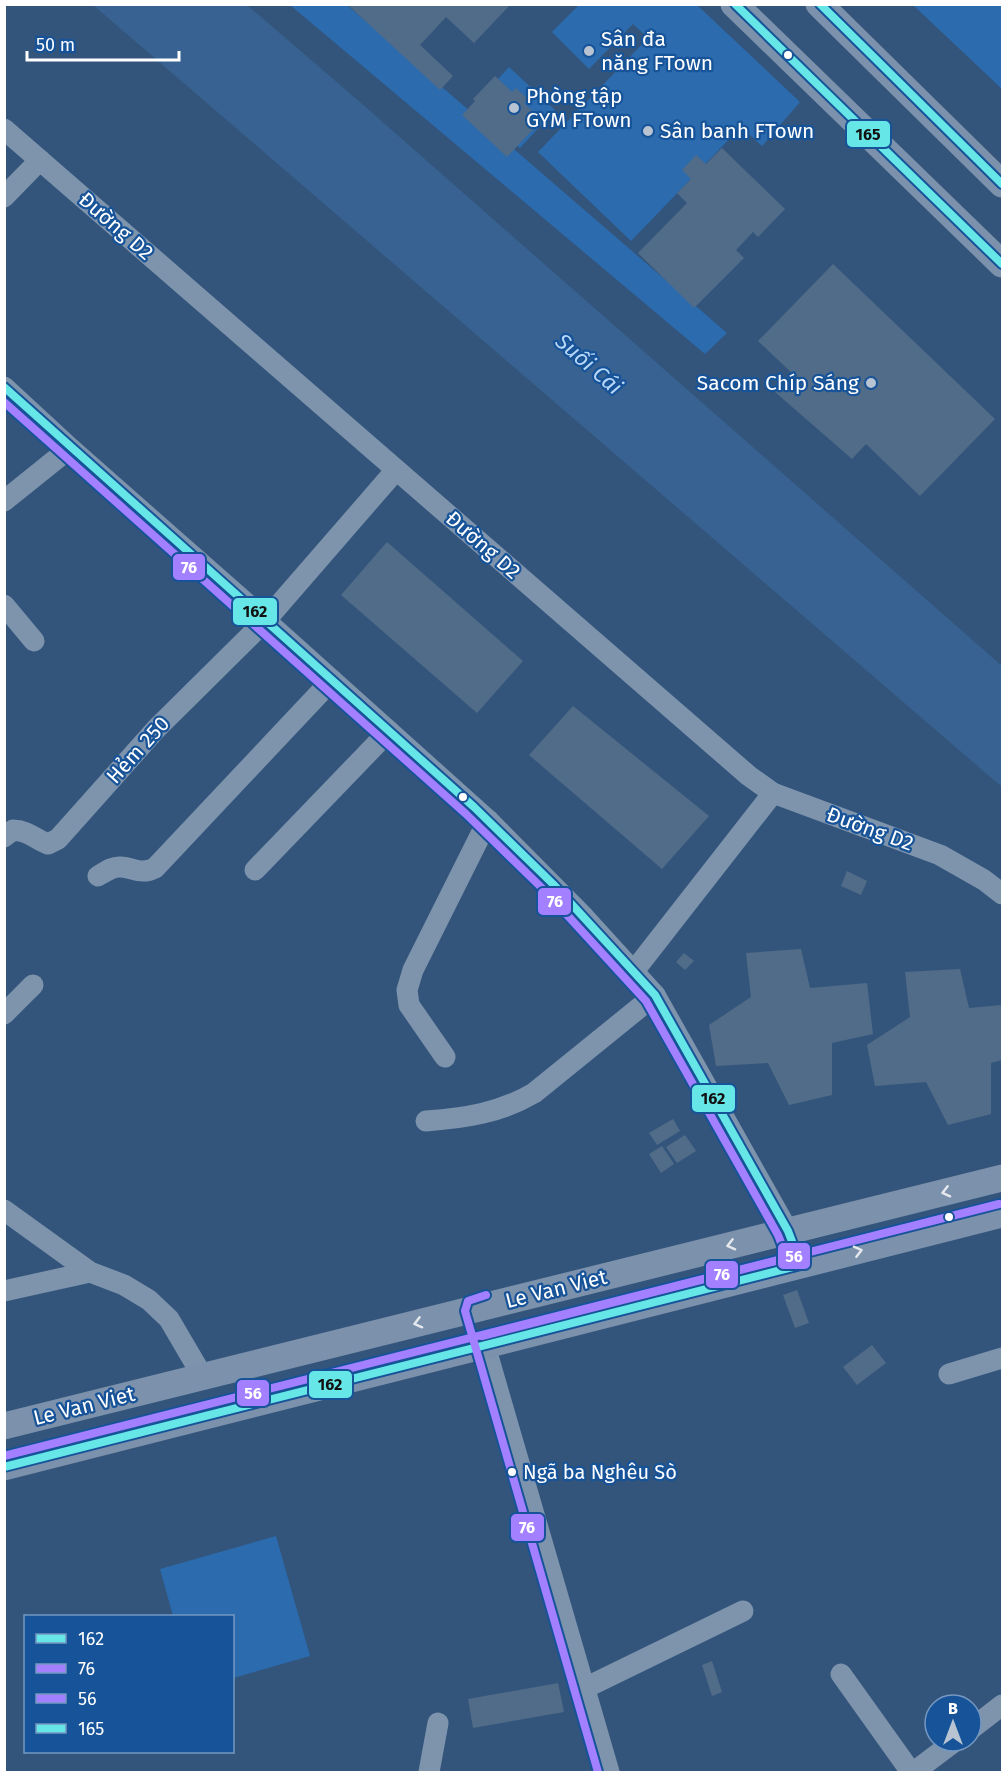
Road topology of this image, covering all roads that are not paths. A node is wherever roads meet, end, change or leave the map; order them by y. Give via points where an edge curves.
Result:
1 (734, 4) edge
2 (819, 4) edge
3 (4, 129) edge
4 (40, 160) junction
5 (1002, 184) edge
6 (4, 197) edge
7 (1002, 264) edge
8 (4, 387) edge
9 (70, 448) junction
10 (396, 470) junction
11 (4, 501) edge
12 (4, 605) edge
13 (265, 621) junction
14 (34, 641) dead end
15 (332, 680) junction
16 (389, 731) junction
17 (773, 793) junction
18 (488, 820) junction
19 (4, 837) edge
20 (255, 870) dead end
21 (98, 876) dead end
22 (1002, 894) edge
23 (634, 971) junction
24 (33, 985) dead end
25 (655, 995) junction
26 (4, 1014) edge
27 (445, 1057) dead end
28 (426, 1121) dead end
29 (1002, 1178) edge
30 (4, 1210) edge
31 (1002, 1214) edge
32 (788, 1231) junction
33 (801, 1265) junction
34 (90, 1272) junction
35 (4, 1291) edge
36 (475, 1309) junction
37 (485, 1346) junction
38 (1002, 1358) edge
39 (949, 1374) dead end
40 (203, 1377) junction
41 (4, 1426) edge
42 (4, 1467) edge
43 (742, 1611) dead end
44 (841, 1674) dead end
45 (583, 1689) junction
46 (1002, 1705) edge
47 (983, 1720) edge
48 (438, 1723) dead end
49 (940, 1753) edge
50 (429, 1773) edge
51 (609, 1773) edge
52 (913, 1773) edge

1 - 7 main road
2 - 5 main road
3 - 4 street, Đường D2
4 - 6 street
4 - 10 street, Đường D2
8 - 9 street
9 - 11 street
9 - 13 street
10 - 13 street
10 - 17 street, Đường D2 via 748,776
12 - 14 street
13 - 15 street
13 - 19 street, Hẻm 250 via 157,728 58,839 48,844 27,831 13,830
15 - 16 street
15 - 21 street via 154,868 139,872 115,867
16 - 18 street
16 - 20 street
17 - 22 street, Đường D2 via 940,855
17 - 23 street
18 - 23 street
18 - 27 street via 413,970 407,990 409,1005
23 - 25 street
24 - 26 street
25 - 28 street via 515,1104 480,1115
25 - 32 street
29 -> 32 main road, Le Van Viet
30 - 34 street
33 -> 31 main road, Le Van Viet
32 - 33 main road
32 -> 36 main road, Le Van Viet
33 - 37 main road, Le Van Viet
34 - 35 street
34 - 40 street via 149,1299 169,1319
36 - 37 main road
36 -> 40 main road, Le Van Viet
37 - 42 main road, Le Van Viet
37 - 45 street
38 - 39 street
40 - 41 main road, Le Van Viet
43 - 45 street
44 - 52 street
45 - 51 street
46 - 47 street
48 - 50 street
49 - 52 street

